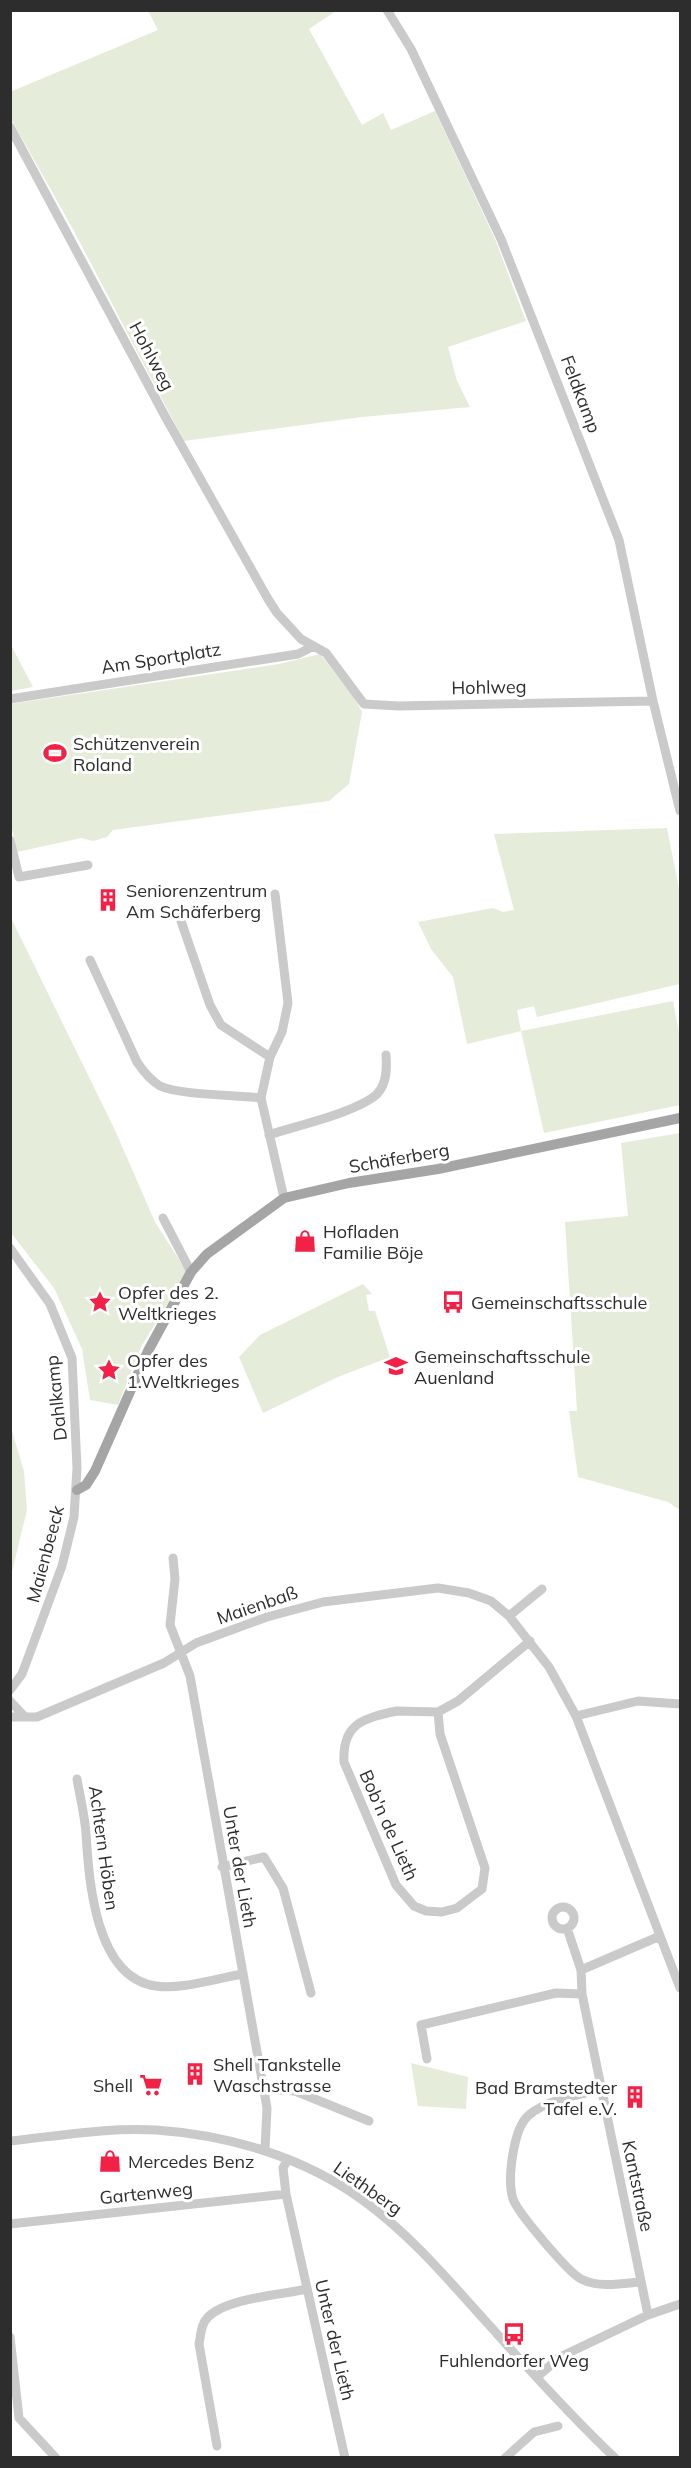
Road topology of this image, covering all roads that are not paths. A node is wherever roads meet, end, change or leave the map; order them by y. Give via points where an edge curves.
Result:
1 (387, 10) edge
2 (10, 127) edge
3 (314, 646) junction
4 (10, 699) edge
5 (653, 701) junction
6 (681, 811) edge
7 (10, 840) edge
8 (88, 865) dead end
9 (275, 894) dead end
10 (181, 921) dead end
11 (90, 960) dead end
12 (386, 1055) dead end
13 (270, 1057) junction
14 (261, 1098) junction
15 (681, 1118) edge
16 (269, 1135) junction
17 (284, 1198) junction
18 (163, 1218) dead end
19 (10, 1248) edge
20 (192, 1272) junction
21 (77, 1490) junction
22 (173, 1558) dead end
23 (542, 1589) dead end
24 (509, 1616) junction
25 (530, 1641) junction
26 (182, 1651) junction
27 (10, 1690) edge
28 (10, 1701) edge
29 (681, 1704) edge
30 (438, 1712) junction
31 (576, 1716) junction
32 (10, 1717) edge
33 (25, 1718) junction
34 (77, 1779) dead end
35 (222, 1867) junction
36 (567, 1928) dead end
37 (660, 1936) junction
38 (581, 1970) junction
39 (243, 1974) junction
40 (681, 1988) edge
41 (311, 1993) dead end
42 (582, 1994) junction
43 (427, 2059) dead end
44 (602, 2088) junction
45 (264, 2089) junction
46 (369, 2121) dead end
47 (10, 2141) edge
48 (265, 2150) junction
49 (288, 2159) junction
50 (286, 2194) junction
51 (10, 2224) edge
52 (640, 2282) junction
53 (307, 2289) junction
54 (681, 2304) edge
55 (648, 2315) junction
56 (10, 2337) edge
57 (537, 2377) junction
58 (13, 2390) edge
59 (558, 2426) dead end
60 (217, 2446) dead end
61 (56, 2457) edge
62 (345, 2457) edge
63 (505, 2457) edge
64 (615, 2457) edge

1 - 5 street, Feldkamp via 411,49 501,239 549,358 619,540
2 - 3 street, Hohlweg via 268,599 289,626
3 - 4 street, Am Sportplatz via 298,654
3 - 5 street, Hohlweg via 326,652 364,704
5 - 6 street, Feldkamp
7 - 8 street via 19,877
9 - 13 street via 288,1003 282,1032
10 - 13 street via 210,1005 221,1024
11 - 14 street via 137,1062 147,1075 161,1086 177,1090
12 - 16 street via 384,1082 377,1094 358,1106
13 - 14 street
14 - 16 street
15 - 17 main road, Schäferberg
16 - 17 street
17 - 20 main road, Schäferberg via 207,1254
18 - 20 street
19 - 21 street, Dahlkamp via 50,1304 72,1358
20 - 21 main road, Schäferberg via 148,1351 95,1472
21 - 27 street, Maienbeeck via 56,1584 22,1674
22 - 26 street, Unter der Lieth via 170,1625
23 - 24 street
24 - 25 street, Maienbaß
24 - 26 street, Maienbaß via 491,1601 469,1593 438,1588 398,1592 306,1605
25 - 30 street via 458,1701
25 - 31 street, Maienbaß
26 - 33 street, Maienbaß via 134,1677 37,1717
26 - 35 street, Unter der Lieth via 190,1677
28 - 33 street
29 - 31 street via 638,1701
30 - 30 street, Bob'n de Lieth via 440,1734 482,1857 485,1878 482,1889 466,1902 442,1912 426,1911 409,1901 396,1885 344,1762 343,1748 357,1724 369,1717 397,1711
31 - 37 street, Maienbaß
32 - 33 street, Maienbaß
34 - 39 street, Achtern Höben via 97,1919 121,1966 132,1977 156,1986
35 - 39 street, Unter der Lieth
35 - 41 street via 264,1857 283,1888
36 - 38 street, Kantstraße
37 - 38 street
37 - 40 street, Maienbaß
38 - 42 street, Kantstraße
39 - 45 street, Unter der Lieth
42 - 43 street via 556,1993 421,2025
42 - 44 street, Kantstraße
44 - 52 street, Kantstraße
44 - 52 street via 554,2102 526,2117 513,2154 511,2191 519,2210 571,2273 596,2284
45 - 46 street via 295,2091
45 - 48 street, Unter der Lieth via 268,2120
47 - 48 street, Liethberg via 154,2130 192,2133
48 - 49 street, Liethberg
49 - 50 street, Unter der Lieth via 284,2168
49 - 57 street, Liethberg via 346,2189 392,2223
50 - 51 street, Gartenweg
50 - 53 street, Unter der Lieth
52 - 55 street, Kantstraße
53 - 60 street via 230,2305 208,2317 202,2327 199,2344
53 - 62 street, Unter der Lieth
54 - 55 street
55 - 57 street via 560,2357
56 - 58 street
57 - 64 street, Liethberg
58 - 61 street via 19,2418
59 - 63 street via 534,2432

